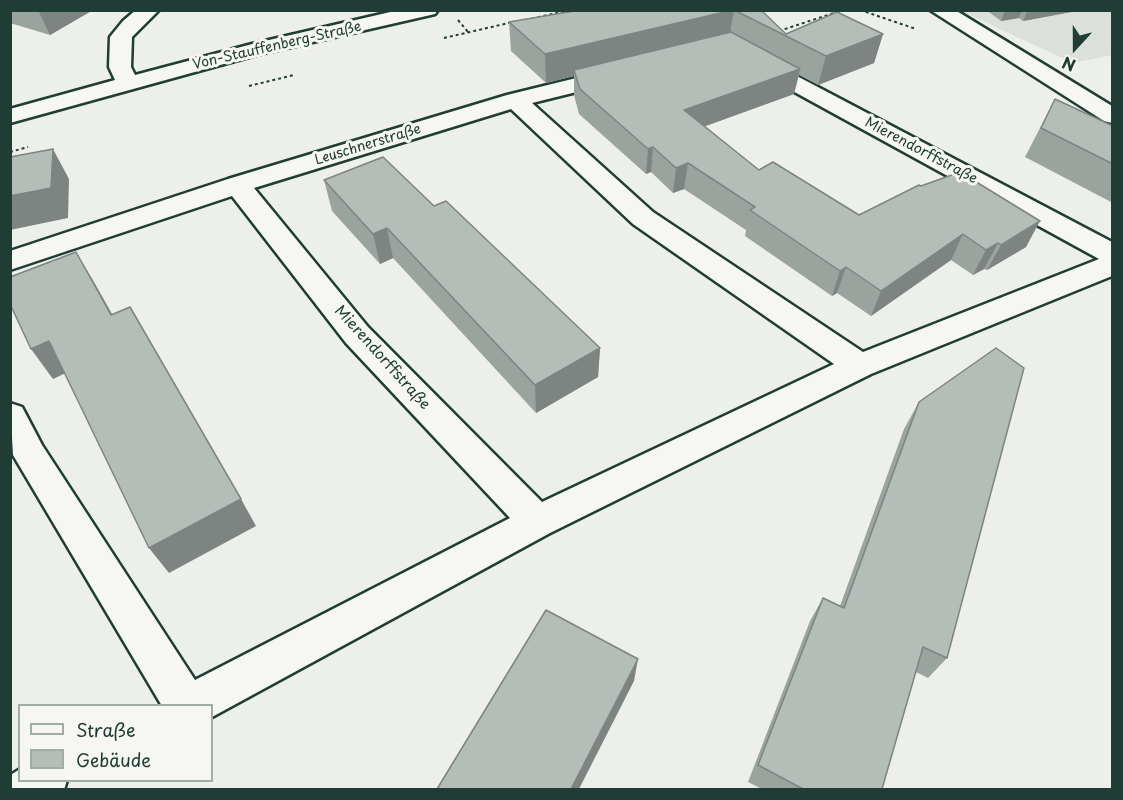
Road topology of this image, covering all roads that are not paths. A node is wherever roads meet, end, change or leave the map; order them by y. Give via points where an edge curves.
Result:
1 (149, 10) edge
2 (428, 10) edge
3 (940, 10) edge
4 (730, 47) edge
5 (640, 70) edge
6 (127, 83) junction
7 (515, 100) junction
8 (10, 116) edge
9 (1113, 116) edge
10 (237, 185) junction
11 (1113, 255) edge
12 (10, 261) edge
13 (1113, 265) edge
14 (860, 366) junction
15 (10, 416) edge
16 (537, 522) junction
17 (187, 704) edge
18 (190, 704) edge

1 - 6 street via 121,37 120,67
2 - 6 street, Von-Stauffenberg-Straße
3 - 9 street
4 - 11 street, Mierendorffstraße
5 - 7 street, Leuschnerstraße
6 - 8 street, Von-Stauffenberg-Straße
7 - 10 street, Leuschnerstraße
7 - 14 street via 643,218
10 - 12 street, Leuschnerstraße
10 - 16 street, Mierendorffstraße via 357,334
13 - 14 street
14 - 16 street
15 - 17 street via 30,455
16 - 18 street

